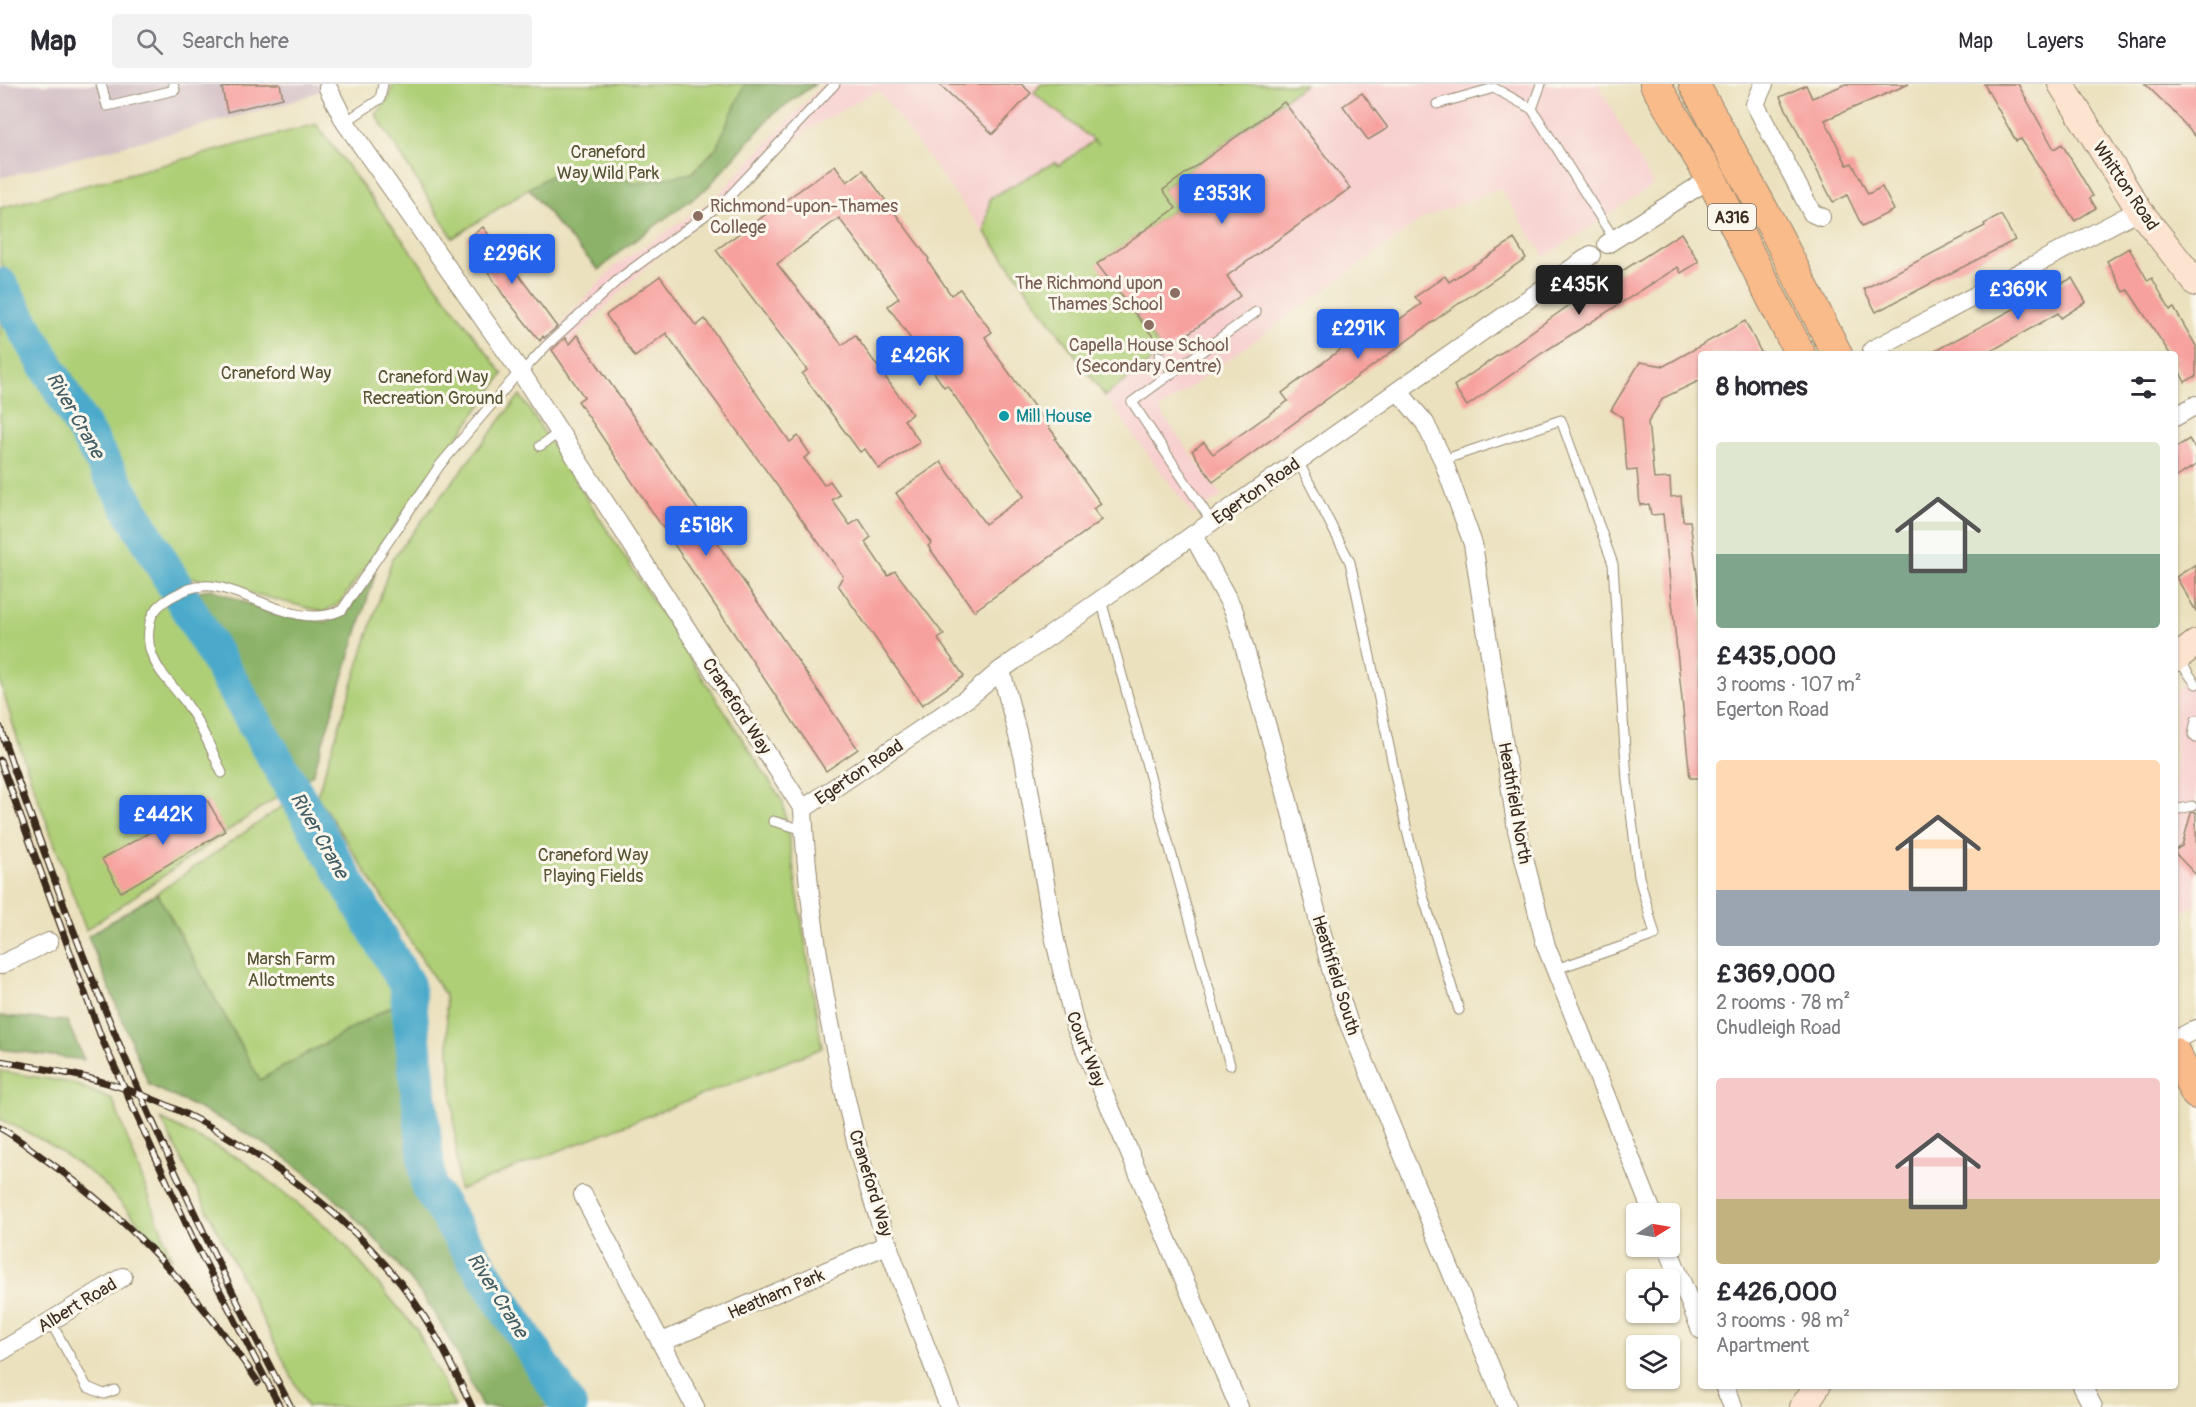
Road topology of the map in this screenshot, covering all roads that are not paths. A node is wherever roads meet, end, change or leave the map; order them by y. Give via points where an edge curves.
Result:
1 (101, 84) edge
2 (173, 84) edge
3 (383, 84) edge
4 (835, 84) edge
5 (1540, 84) edge
6 (1655, 84) edge
7 (1694, 84) edge
8 (1764, 84) edge
9 (2061, 84) edge
10 (326, 85) edge
11 (1437, 104) dead end
12 (1533, 109) junction
13 (345, 122) junction
14 (1711, 178) junction
15 (2139, 210) junction
16 (1821, 217) dead end
17 (1611, 242) junction
18 (1591, 255) joint
19 (2196, 283) edge
20 (1256, 312) dead end
21 (1872, 350) dead end
22 (1798, 351) edge
23 (1835, 351) edge
24 (1159, 356) dead end
25 (1172, 371) junction
26 (521, 372) junction
27 (1398, 391) junction
28 (2196, 405) edge
29 (2178, 415) edge
30 (560, 432) junction
31 (540, 446) dead end
32 (1443, 460) junction
33 (1298, 461) junction
34 (1212, 522) junction
35 (1193, 535) junction
36 (1101, 600) junction
37 (2182, 653) edge
38 (1001, 670) junction
39 (2196, 684) edge
40 (2196, 720) edge
41 (2196, 738) edge
42 (222, 773) dead end
43 (2192, 806) dead end
44 (803, 809) junction
45 (2178, 809) edge
46 (773, 821) dead end
47 (804, 830) junction
48 (49, 942) dead end
49 (0, 965) edge
50 (1556, 969) junction
51 (1459, 1010) dead end
52 (2196, 1029) edge
53 (2178, 1038) edge
54 (2178, 1059) edge
55 (1230, 1065) dead end
56 (2196, 1094) edge
57 (583, 1195) dead end
58 (1649, 1203) edge
59 (889, 1244) junction
60 (1672, 1257) edge
61 (123, 1277) dead end
62 (1697, 1307) edge
63 (50, 1321) junction
64 (662, 1342) junction
65 (0, 1352) edge
66 (1725, 1389) edge
67 (1815, 1389) edge
68 (2084, 1389) edge
69 (115, 1390) dead end
70 (695, 1407) edge
71 (949, 1407) edge
72 (1239, 1407) edge
73 (1507, 1407) edge
74 (1733, 1407) edge
75 (1803, 1407) edge
76 (2093, 1407) edge

1 - 2 lane via 107,106 175,90
3 - 13 lane via 380,99
4 - 26 lane via 726,200 620,278
5 - 12 lane
6 - 14 highway, A316
7 - 23 highway, A316
8 - 16 street via 1755,104 1812,213
9 - 15 main road, Whitton Road
10 - 13 street, Craneford Way
11 - 12 lane via 1494,88
12 - 17 lane
13 - 26 street, Craneford Way
14 - 17 street, Egerton Road
14 - 22 highway, A316
15 - 19 main road, Whitton Road
15 - 21 street
17 - 18 lane, Egerton Road
18 - 27 street, Egerton Road
20 - 25 lane
24 - 25 lane
25 - 34 lane via 1132,402
26 - 30 street, Craneford Way
26 - 42 lane via 440,465 342,610 314,616 270,607 213,586 193,587 154,612 148,632 151,652 163,676 202,729
27 - 32 street, Heathfield North via 1425,423
27 - 33 street, Egerton Road
28 - 29 street
30 - 31 lane
30 - 44 street, Craneford Way
32 - 50 street, Heathfield North via 1473,544 1517,831 1546,946
32 - 50 lane via 1561,420 1613,564 1627,780 1639,876 1654,935
33 - 34 street, Egerton Road
33 - 51 lane via 1350,562 1410,842
34 - 35 street, Egerton Road
35 - 36 street, Egerton Road
35 - 73 street, Heathfield South via 1234,611 1348,1024
36 - 38 street, Egerton Road
36 - 55 lane
37 - 39 lane
38 - 44 street, Egerton Road via 969,697
38 - 72 street, Court Way via 1024,759 1047,898 1075,1026
40 - 41 lane
43 - 45 lane
44 - 47 street, Craneford Way
46 - 47 lane
47 - 59 street, Craneford Way via 807,873 832,1028 856,1142
48 - 49 street
50 - 58 street, Heathfield North
52 - 53 street
54 - 56 highway
57 - 64 street
59 - 64 street, Heatham Park
59 - 71 street, Craneford Way
60 - 62 street
61 - 63 street, Albert Road
63 - 65 street, Albert Road
63 - 69 lane via 87,1387 104,1395
64 - 70 street
66 - 74 street
67 - 75 main road
68 - 76 street

